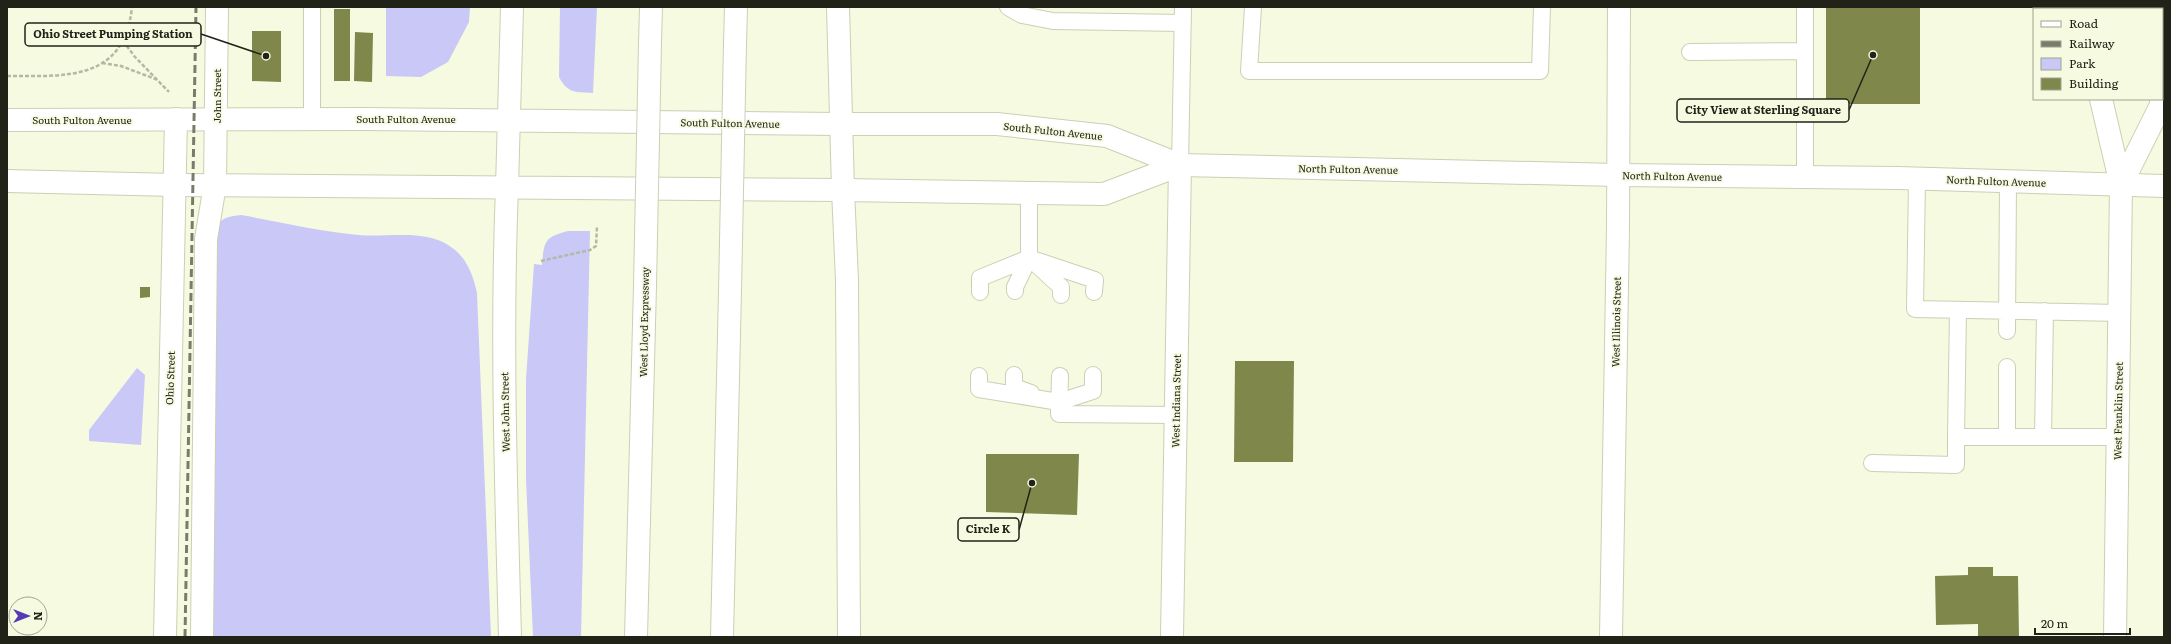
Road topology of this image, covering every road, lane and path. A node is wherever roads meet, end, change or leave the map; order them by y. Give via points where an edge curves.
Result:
1 (132, 7) edge
2 (217, 7) edge
3 (312, 7) edge
4 (512, 7) edge
5 (651, 7) edge
6 (736, 7) edge
7 (838, 7) edge
8 (1008, 7) edge
9 (1183, 7) edge
10 (1253, 7) edge
11 (1542, 7) edge
12 (1619, 7) edge
13 (1805, 7) edge
14 (1182, 23) junction
15 (123, 41) junction
16 (1690, 52) dead end
17 (1805, 52) junction
18 (102, 63) junction
19 (7, 76) edge
20 (2101, 100) edge
21 (2161, 100) edge
22 (176, 119) junction
23 (7, 120) edge
24 (217, 120) junction
25 (312, 120) junction
26 (510, 120) junction
27 (840, 124) junction
28 (1180, 165) junction
29 (1618, 176) junction
30 (1805, 178) junction
31 (1918, 179) junction
32 (7, 181) edge
33 (2008, 182) junction
34 (175, 185) junction
35 (215, 185) junction
36 (2121, 185) junction
37 (2164, 186) edge
38 (507, 187) junction
39 (843, 190) junction
40 (1030, 193) junction
41 (597, 226) dead end
42 (1029, 258) junction
43 (542, 261) dead end
44 (1015, 291) dead end
45 (980, 292) dead end
46 (1094, 292) dead end
47 (1061, 294) dead end
48 (1958, 310) junction
49 (2007, 311) junction
50 (2045, 311) junction
51 (2120, 313) junction
52 (2007, 331) dead end
53 (2007, 367) dead end
54 (1014, 375) dead end
55 (1093, 375) dead end
56 (979, 376) dead end
57 (1060, 376) dead end
58 (1059, 402) junction
59 (1176, 415) junction
60 (2042, 436) junction
61 (2117, 436) junction
62 (1956, 437) junction
63 (2007, 437) junction
64 (1872, 463) dead end
65 (165, 637) edge
66 (202, 637) edge
67 (510, 637) edge
68 (636, 637) edge
69 (722, 637) edge
70 (849, 637) edge
71 (1172, 637) edge
72 (1610, 637) edge
73 (2115, 637) edge

1 - 15 path
2 - 24 main road, John Street
3 - 25 lane
4 - 26 main road, West John Street
5 - 68 main road, West Lloyd Expressway, bridge
6 - 69 main road, bridge
7 - 27 main road
8 - 14 lane via 1022,15 1053,20
9 - 14 lane
10 - 11 lane via 1249,71 1540,71
12 - 29 main road, West Illinois Street
13 - 17 lane
14 - 28 lane
15 - 18 path via 114,54
15 - 18 path via 135,57 160,81 122,66
16 - 17 lane
17 - 30 lane
18 - 19 path via 75,74
20 - 36 main road, West Franklin Street
21 - 36 main road, West Franklin Street via 2161,105
22 - 23 main road, South Fulton Avenue
22 - 24 main road, South Fulton Avenue
22 - 34 main road, Ohio Street
24 - 25 main road, South Fulton Avenue
24 - 35 main road, John Street
25 - 26 main road, South Fulton Avenue
26 - 27 main road, South Fulton Avenue
26 - 38 main road, West John Street
27 - 28 main road, South Fulton Avenue via 997,124 1106,136
27 - 39 main road
28 - 29 main road, North Fulton Avenue
28 - 40 main road via 1104,194
28 - 59 main road, West Indiana Street
29 - 30 main road, North Fulton Avenue
29 - 72 main road, West Illinois Street
30 - 31 main road, North Fulton Avenue
31 - 33 main road, North Fulton Avenue
31 - 48 lane via 1915,309
32 - 34 main road
33 - 36 main road, North Fulton Avenue
33 - 49 lane
34 - 35 main road
34 - 65 main road, Ohio Street
35 - 38 main road
35 - 66 main road via 206,239
36 - 37 main road, North Fulton Avenue
36 - 51 main road, West Franklin Street
38 - 39 main road
38 - 67 main road, West John Street via 504,378
39 - 40 main road
39 - 70 main road via 848,280
40 - 42 lane
41 - 43 path via 596,246 590,250
42 - 44 lane
42 - 45 lane via 980,278
42 - 46 lane via 1095,280
42 - 47 lane via 1061,287
48 - 49 lane
48 - 62 lane
49 - 50 lane
49 - 52 lane
50 - 51 lane
50 - 60 lane
51 - 61 main road, West Franklin Street
53 - 63 lane
54 - 58 lane via 1014,387
55 - 58 lane via 1093,391
56 - 58 lane via 979,389
57 - 58 lane
58 - 59 lane via 1059,414
59 - 71 main road, West Indiana Street
60 - 61 lane
60 - 63 lane
61 - 73 main road, West Franklin Street
62 - 63 lane
62 - 64 lane via 1956,465

